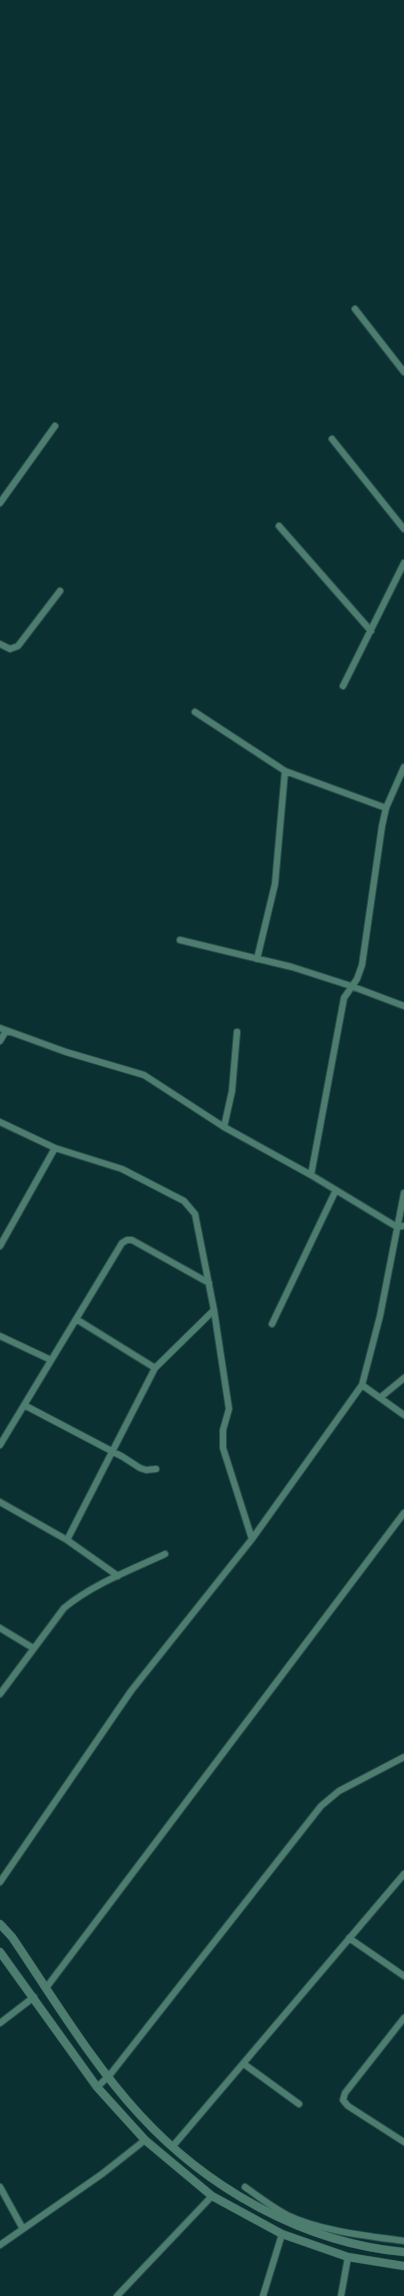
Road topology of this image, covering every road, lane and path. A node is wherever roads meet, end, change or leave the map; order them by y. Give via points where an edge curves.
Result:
1 (355, 309) dead end
2 (404, 372) edge
3 (55, 426) dead end
4 (332, 439) dead end
5 (0, 503) edge
6 (279, 526) dead end
7 (404, 529) edge
8 (404, 562) edge
9 (60, 591) dead end
10 (370, 631) junction
11 (1, 645) edge
12 (343, 686) dead end
13 (195, 712) dead end
14 (404, 768) edge
15 (285, 771) junction
16 (386, 808) junction
17 (180, 940) dead end
18 (257, 959) junction
19 (352, 986) junction
20 (404, 1006) edge
21 (3, 1030) edge
22 (237, 1032) dead end
23 (0, 1041) edge
24 (0, 1122) edge
25 (224, 1127) junction
26 (55, 1148) junction
27 (311, 1175) junction
28 (336, 1190) junction
29 (404, 1194) edge
30 (401, 1227) edge
31 (0, 1246) edge
32 (209, 1283) junction
33 (214, 1310) junction
34 (76, 1319) junction
35 (272, 1324) dead end
36 (0, 1336) edge
37 (51, 1360) junction
38 (155, 1368) junction
39 (404, 1378) edge
40 (362, 1385) junction
41 (381, 1397) junction
42 (24, 1405) junction
43 (404, 1415) edge
44 (0, 1445) edge
45 (112, 1453) junction
46 (156, 1469) dead end
47 (0, 1502) edge
48 (404, 1513) edge
49 (252, 1539) junction
50 (67, 1540) junction
51 (165, 1554) dead end
52 (118, 1576) junction
53 (0, 1628) edge
54 (33, 1648) junction
55 (0, 1694) edge
56 (404, 1757) edge
57 (404, 1874) edge
58 (0, 1882) edge
59 (0, 1924) edge
60 (349, 1938) junction
61 (0, 1952) edge
62 (404, 1976) edge
63 (46, 1988) junction
64 (34, 1997) junction
65 (404, 2018) edge
66 (0, 2023) edge
67 (244, 2064) junction
68 (109, 2076) junction
69 (97, 2087) junction
70 (299, 2104) dead end
71 (145, 2140) junction
72 (404, 2142) edge
73 (173, 2146) junction
74 (0, 2187) edge
75 (245, 2188) dead end
76 (212, 2196) junction
77 (23, 2229) junction
78 (282, 2234) junction
79 (404, 2241) edge
80 (0, 2245) edge
81 (404, 2252) edge
82 (348, 2257) junction
83 (404, 2266) edge
84 (118, 2295) edge
85 (263, 2296) edge
86 (341, 2296) edge

1 - 2 street
3 - 5 street
4 - 7 street
6 - 10 street
8 - 10 street
9 - 11 street via 18,646 10,649
10 - 12 street
13 - 15 street
14 - 16 street
15 - 16 street
15 - 18 street via 274,884
16 - 19 street via 362,965
17 - 18 street
18 - 19 street
19 - 20 street
19 - 27 street via 344,998
21 - 23 street
21 - 25 street via 144,1075
22 - 25 street via 232,1091
24 - 26 street
25 - 27 street
26 - 31 street
26 - 32 street via 122,1169 189,1205 195,1214
27 - 28 street
28 - 30 street
28 - 35 street
29 - 30 street
30 - 40 street
32 - 33 street
32 - 34 street via 127,1240 122,1243
33 - 38 street
33 - 49 street via 229,1409 223,1430 223,1448
34 - 37 street
34 - 38 street
36 - 37 street
37 - 42 street
38 - 45 street
39 - 41 street
40 - 41 street
40 - 49 street
41 - 43 street
42 - 44 street
42 - 45 street
45 - 46 street via 140,1468
45 - 50 street
47 - 50 street
48 - 63 street
49 - 58 street via 131,1691
50 - 52 street
51 - 52 street
52 - 54 street via 64,1608
53 - 54 street
54 - 55 street
56 - 68 street via 340,1791 321,1806
57 - 60 street
59 - 63 street
60 - 62 street
60 - 67 street
61 - 64 street
63 - 68 street
64 - 66 street
64 - 69 street
65 - 72 street via 345,2093 343,2100
67 - 70 street
67 - 73 street
68 - 69 street
68 - 73 street via 141,2116
69 - 71 street
71 - 76 street
71 - 77 street
73 - 81 street via 199,2169 277,2216 328,2238
74 - 77 street
75 - 79 street via 287,2215 302,2220 357,2235
76 - 78 street
76 - 84 street
77 - 80 street
78 - 82 street
78 - 85 street
82 - 83 street
82 - 86 street

